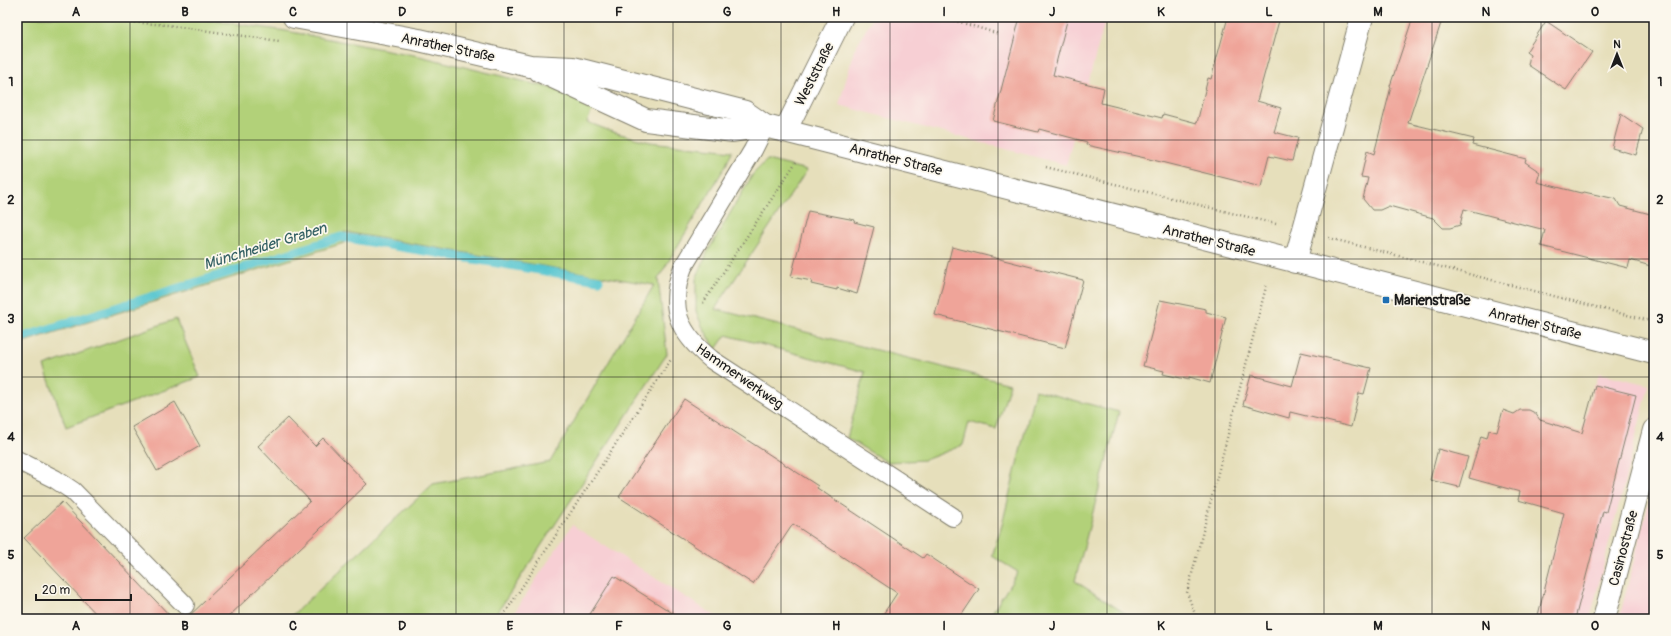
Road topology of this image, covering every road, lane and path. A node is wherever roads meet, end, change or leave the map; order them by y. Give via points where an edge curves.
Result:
1 (71, 17) edge
2 (294, 17) edge
3 (842, 17) edge
4 (952, 17) edge
5 (1362, 17) edge
6 (999, 34) dead end
7 (280, 42) dead end
8 (530, 66) junction
9 (775, 129) junction
10 (753, 150) junction
11 (1042, 166) dead end
12 (1303, 231) junction
13 (1295, 262) junction
14 (1268, 280) dead end
15 (1654, 322) edge
16 (687, 336) junction
17 (1654, 353) edge
18 (1654, 430) edge
19 (17, 460) edge
20 (953, 517) dead end
21 (185, 605) dead end
22 (501, 619) edge
23 (1196, 619) edge
24 (1604, 619) edge

1 - 7 path via 167,25
2 - 8 street, Anrather Straße via 418,40
3 - 9 street, Weststraße
4 - 6 path via 953,20
5 - 12 street
8 - 9 street, Anrather Straße via 573,68 745,112
8 - 9 street, Anrather Straße via 646,120 733,131
9 - 10 lane, Hammerwerkweg
9 - 13 street, Anrather Straße
10 - 16 lane, Hammerwerkweg via 690,253 678,280 676,307
10 - 16 path via 798,160 707,297
11 - 12 path
12 - 13 street
12 - 15 path
13 - 17 street, Anrather Straße
14 - 23 path via 1187,593
16 - 20 lane, Hammerwerkweg via 702,352 724,368
16 - 22 path
18 - 24 street, Casinostraße
19 - 21 lane via 73,491

